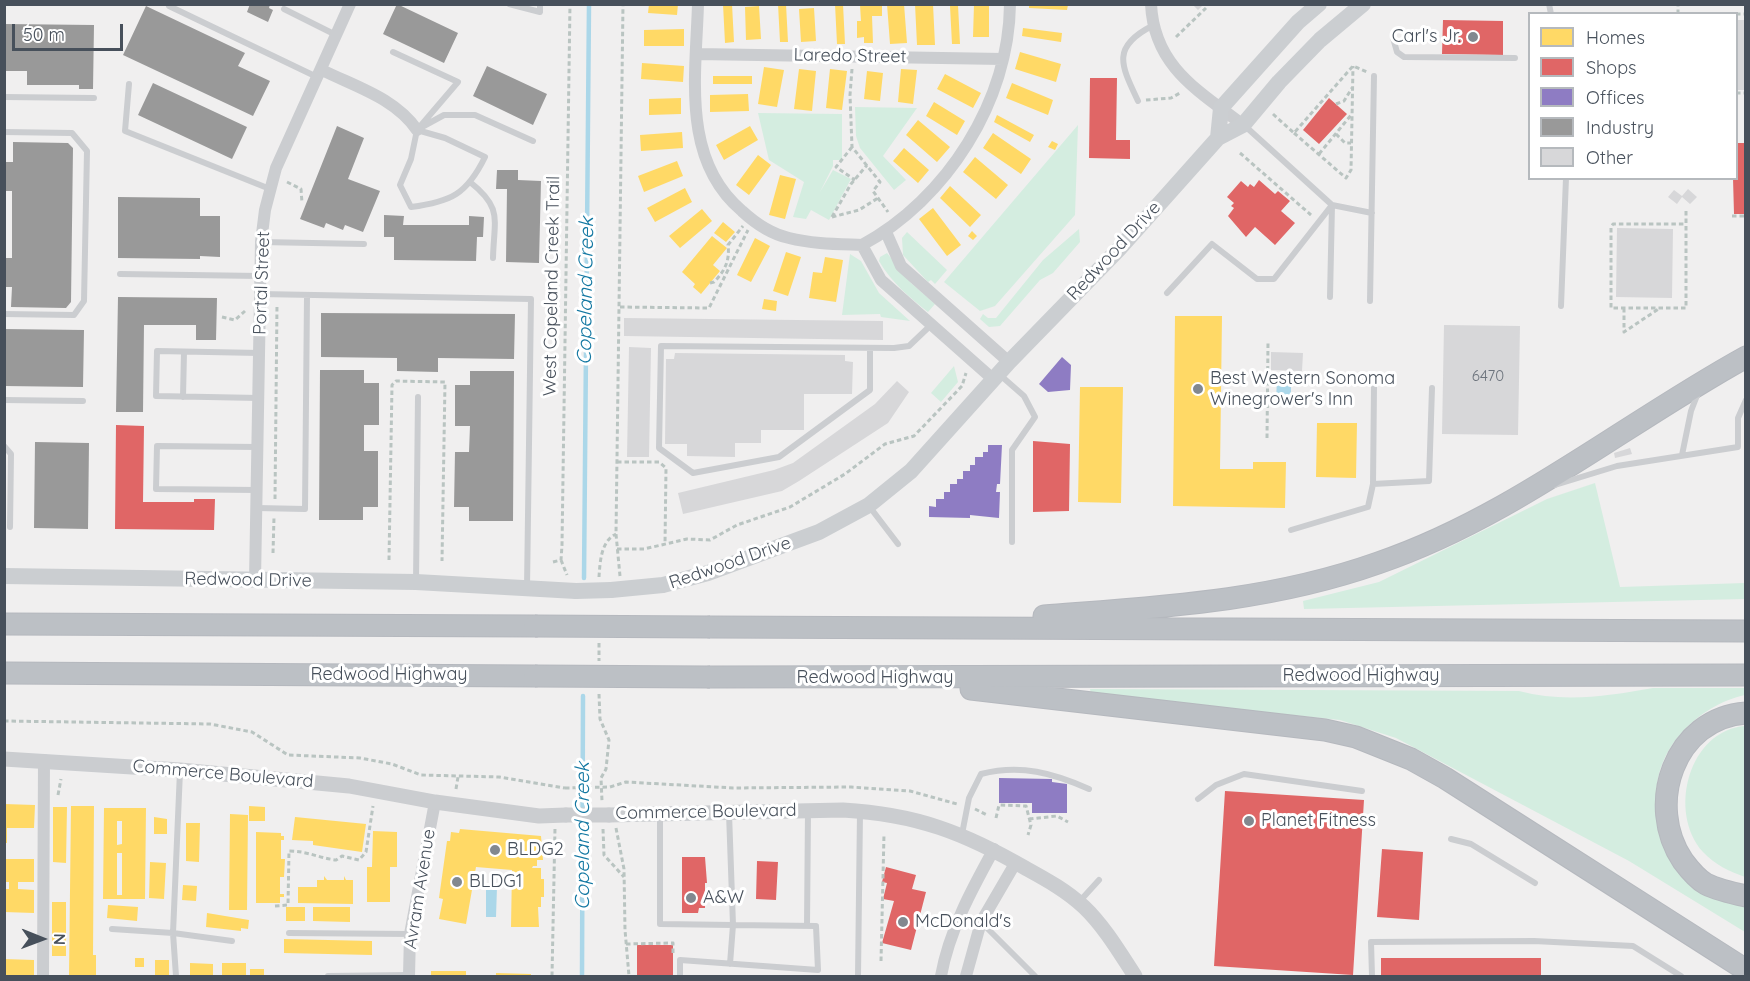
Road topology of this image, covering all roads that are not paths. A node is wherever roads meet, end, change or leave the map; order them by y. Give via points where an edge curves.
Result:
1 (350, 4) edge
2 (509, 4) edge
3 (540, 4) edge
4 (698, 4) edge
5 (1010, 4) edge
6 (1152, 4) edge
7 (1319, 4) edge
8 (1363, 4) edge
9 (169, 6) dead end
10 (284, 9) dead end
11 (1152, 26) junction
12 (336, 35) junction
13 (1393, 38) dead end
14 (393, 52) dead end
15 (697, 54) junction
16 (1515, 58) dead end
17 (1003, 59) junction
18 (320, 74) junction
19 (1374, 75) road end
20 (129, 84) dead end
21 (4, 97) edge
22 (94, 98) dead end
23 (1138, 101) road end
24 (1221, 108) junction
25 (1244, 125) junction
26 (417, 130) junction
27 (4, 132) edge
28 (1218, 138) junction
29 (533, 141) dead end
30 (1566, 180) edge
31 (470, 182) junction
32 (270, 189) junction
33 (1332, 205) junction
34 (1372, 213) junction
35 (886, 232) junction
36 (261, 242) junction
37 (364, 244) dead end
38 (862, 245) junction
39 (494, 258) dead end
40 (120, 274) dead end
41 (261, 276) junction
42 (1167, 293) dead end
43 (260, 294) junction
44 (307, 296) junction
45 (1330, 297) dead end
46 (1370, 301) dead end
47 (1561, 306) dead end
48 (4, 314) edge
49 (932, 325) junction
50 (870, 348) junction
51 (184, 352) junction
52 (260, 353) junction
53 (1746, 357) edge
54 (1000, 372) junction
55 (1709, 377) junction
56 (1374, 387) dead end
57 (1432, 388) dead end
58 (183, 396) junction
59 (418, 397) dead end
60 (259, 398) junction
61 (4, 400) edge
62 (1746, 400) edge
63 (83, 401) dead end
64 (4, 446) edge
65 (259, 447) junction
66 (1682, 455) junction
67 (1373, 484) junction
68 (258, 490) junction
69 (869, 505) junction
70 (257, 508) junction
71 (1499, 508) junction
72 (10, 527) dead end
73 (1291, 530) dead end
74 (1012, 542) dead end
75 (898, 544) dead end
76 (4, 576) edge
77 (255, 580) junction
78 (416, 582) junction
79 (527, 590) junction
80 (1746, 616) edge
81 (4, 624) edge
82 (894, 628) junction
83 (1598, 631) junction
84 (1746, 631) edge
85 (4, 673) edge
86 (1746, 675) edge
87 (872, 678) junction
88 (1746, 713) edge
89 (4, 759) edge
90 (44, 760) junction
91 (180, 770) junction
92 (1089, 789) dead end
93 (1362, 791) dead end
94 (1198, 799) dead end
95 (435, 802) junction
96 (808, 810) junction
97 (860, 811) junction
98 (729, 812) junction
99 (660, 814) junction
100 (962, 834) junction
101 (1451, 839) dead end
102 (994, 849) junction
103 (1016, 862) junction
104 (1099, 880) dead end
105 (1535, 884) dead end
106 (1746, 896) edge
107 (1078, 902) junction
108 (981, 922) junction
109 (733, 925) junction
110 (807, 926) junction
111 (112, 929) dead end
112 (173, 933) junction
113 (289, 933) dead end
114 (410, 934) junction
115 (232, 941) dead end
116 (730, 964) junction
117 (1746, 970) edge
118 (818, 973) edge
119 (43, 976) edge
120 (176, 976) edge
121 (328, 976) edge
122 (409, 976) edge
123 (680, 976) edge
124 (858, 976) edge
125 (941, 976) edge
126 (966, 976) edge
127 (1035, 976) edge
128 (1136, 976) edge
129 (1372, 976) edge
130 (1681, 976) edge

1 - 12 street, Portal Street
2 - 3 lane via 540,12
4 - 15 street
5 - 17 street via 1010,31
6 - 11 street
7 - 24 main road
8 - 25 main road, Redwood Drive via 1320,40
9 - 18 lane
10 - 12 lane
11 - 23 lane via 1134,35 1124,48 1123,68
11 - 24 street via 1167,61
12 - 18 street, Portal Street
13 - 16 lane via 1397,52 1404,57
14 - 26 lane via 458,82
15 - 17 street, Laredo Street
15 - 38 street via 698,132 717,184 751,219 794,240
17 - 35 street via 982,117 964,148 931,191
18 - 26 street via 390,102 406,114
18 - 32 street, Portal Street via 284,149
19 - 34 lane
20 - 32 lane via 125,131
21 - 22 lane
24 - 25 street
24 - 28 main road
25 - 28 main road, Redwood Drive
25 - 33 lane
26 - 29 lane via 444,115 475,115
26 - 31 lane via 485,157
26 - 31 lane via 400,185 411,207 438,204 461,193
27 - 48 lane via 72,133 87,151 84,301 74,315
28 - 54 main road, Redwood Drive via 1119,249
30 - 47 lane
31 - 39 lane via 494,206
32 - 36 street, Portal Street
33 - 34 lane
33 - 42 lane via 1274,279 1257,279 1212,244
33 - 45 lane
34 - 46 lane
35 - 38 street
35 - 54 street via 901,266
36 - 37 lane
36 - 41 street, Portal Street
38 - 49 street via 881,280
40 - 41 lane
41 - 43 street, Portal Street
43 - 44 lane
43 - 52 street, Portal Street
44 - 70 lane via 305,508
44 - 79 lane via 531,299
49 - 50 lane via 909,346
49 - 54 street
50 - 50 lane via 870,390 779,456 693,473 659,448 661,346
51 - 52 lane
51 - 58 lane
51 - 58 lane via 157,351 156,396
52 - 60 street, Portal Street
53 - 55 highway
54 - 69 main road, Redwood Drive via 911,471
54 - 74 lane via 1024,396 1035,417 1012,450
55 - 66 lane via 1697,395
55 - 71 highway
56 - 67 lane
57 - 67 lane via 1430,481
58 - 60 lane
59 - 78 lane
60 - 65 street, Portal Street
61 - 63 lane
62 - 66 lane via 1738,418 1738,447
64 - 72 lane via 11,454
65 - 68 street, Portal Street
65 - 68 lane via 157,446 156,489
66 - 71 lane via 1617,466
67 - 73 lane via 1368,507
68 - 70 street, Portal Street
69 - 75 lane
69 - 79 main road, Redwood Drive, bridge via 819,532 708,573 663,585 610,589 572,585
70 - 77 street, Portal Street
71 - 82 highway via 1379,563 1262,595 1208,603
76 - 77 main road, Redwood Drive
77 - 78 main road, Redwood Drive
78 - 79 main road, Redwood Drive
80 - 83 highway
81 - 82 highway, bridge
82 - 83 highway
83 - 84 highway
85 - 87 highway, Redwood Highway, bridge
86 - 87 highway, Redwood Highway
87 - 117 highway via 1283,724 1356,737 1411,759 1445,778
88 - 106 highway via 1716,721 1697,734 1670,772 1665,801 1666,826 1688,868 1705,883
89 - 90 street, Commerce Boulevard
90 - 91 street, Commerce Boulevard
90 - 119 street
91 - 95 street, Commerce Boulevard via 349,786
91 - 112 lane
92 - 100 lane via 1043,771 981,774 967,807
93 - 94 lane via 1244,774 1216,784
95 - 99 street, Commerce Boulevard, bridge via 539,816
95 - 114 street, Avram Avenue
96 - 97 street, Commerce Boulevard
96 - 98 street, Commerce Boulevard
96 - 110 lane
97 - 100 street, Commerce Boulevard via 911,818
97 - 124 lane
98 - 99 street, Commerce Boulevard
98 - 109 lane
99 - 109 lane via 660,924
100 - 102 street, Commerce Boulevard
101 - 105 lane via 1471,844
102 - 103 street, Commerce Boulevard
102 - 125 street via 968,897
103 - 107 street, Commerce Boulevard
103 - 108 street
104 - 107 lane
107 - 128 street, Commerce Boulevard
108 - 126 street
108 - 127 lane
109 - 110 lane
109 - 116 lane
110 - 118 lane via 816,926
111 - 112 lane
112 - 115 lane
112 - 120 lane
113 - 114 lane
114 - 122 street, Avram Avenue
116 - 118 lane
116 - 123 lane via 680,960
121 - 122 lane
129 - 130 lane via 1371,942 1534,941 1633,946

